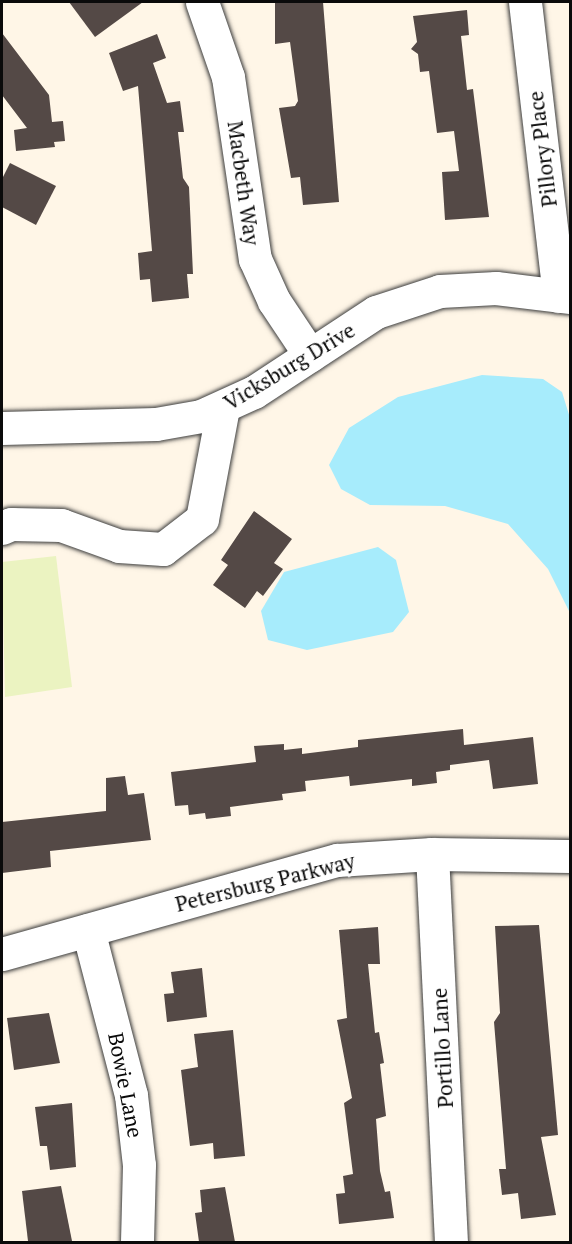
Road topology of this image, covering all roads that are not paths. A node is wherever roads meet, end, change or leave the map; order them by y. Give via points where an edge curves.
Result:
1 (202, 2) edge
2 (525, 2) edge
3 (565, 297) edge
4 (310, 355) junction
5 (223, 408) junction
6 (2, 428) edge
7 (2, 528) edge
8 (432, 854) junction
9 (570, 856) edge
10 (88, 930) junction
11 (2, 954) edge
12 (137, 1242) edge
13 (451, 1242) edge

1 - 4 street, Macbeth Way via 231,90 255,259 274,302
2 - 3 street, Pillory Place
3 - 4 street, Vicksburg Drive via 496,288 440,291 376,312
4 - 5 street, Vicksburg Drive
5 - 6 street, Vicksburg Drive via 156,424
5 - 7 street via 202,519 163,549 119,546 61,525 11,524
8 - 9 street, Petersburg Parkway
8 - 10 street, Petersburg Parkway via 337,860
8 - 13 street, Portillo Lane
10 - 11 street, Petersburg Parkway
10 - 12 street, Bowie Lane via 131,1095 139,1165

